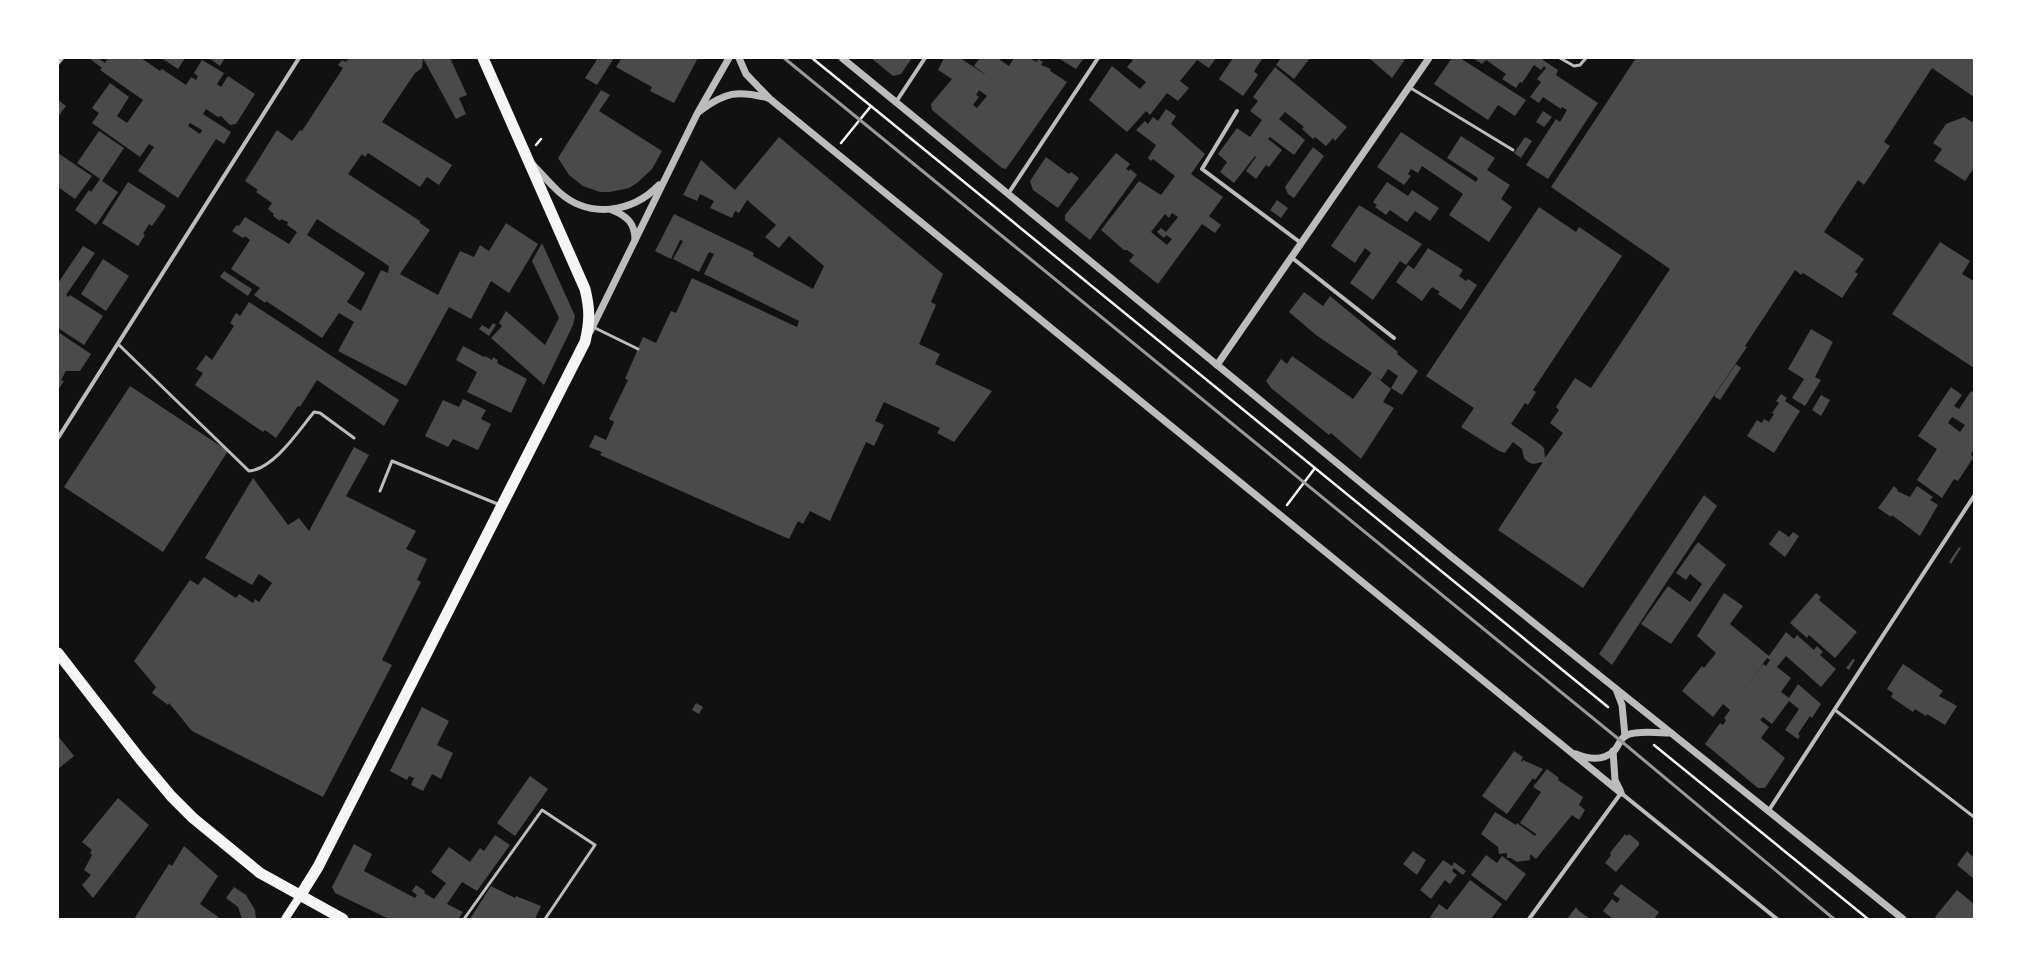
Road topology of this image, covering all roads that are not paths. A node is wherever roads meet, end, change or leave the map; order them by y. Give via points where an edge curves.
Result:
1 (62, 58) edge
2 (299, 58) edge
3 (483, 58) edge
4 (729, 58) edge
5 (739, 58) edge
6 (842, 58) edge
7 (925, 58) edge
8 (1098, 58) edge
9 (1429, 58) edge
10 (1560, 58) edge
11 (1586, 58) edge
12 (58, 63) edge
13 (1409, 87) junction
14 (770, 99) junction
15 (896, 102) junction
16 (1237, 111) dead end
17 (697, 114) junction
18 (1513, 150) dead end
19 (527, 158) junction
20 (663, 181) junction
21 (1008, 195) junction
22 (612, 210) junction
23 (635, 242) junction
24 (1302, 242) junction
25 (1291, 257) junction
26 (593, 327) junction
27 (1394, 338) dead end
28 (585, 342) junction
29 (118, 344) junction
30 (638, 349) dead end
31 (1217, 365) junction
32 (58, 438) edge
33 (354, 438) dead end
34 (380, 491) dead end
35 (1974, 496) edge
36 (501, 505) junction
37 (58, 653) edge
38 (1615, 687) junction
39 (1835, 710) junction
40 (1671, 733) junction
41 (1625, 736) junction
42 (1568, 750) junction
43 (1613, 751) junction
44 (1622, 793) junction
45 (1769, 810) junction
46 (1974, 817) edge
47 (300, 896) junction
48 (285, 919) edge
49 (343, 919) edge
50 (464, 919) edge
51 (545, 919) edge
52 (1529, 919) edge
53 (1777, 919) edge
54 (1903, 919) edge

1 - 12 street
2 - 29 street
3 - 19 highway
4 - 17 street
5 - 14 street via 746,74
6 - 15 street
7 - 15 street
8 - 21 street
9 - 13 street
10 - 11 lane via 1574,66 1580,65
13 - 18 lane
13 - 24 street
14 - 17 street via 734,93 717,98
14 - 42 street
15 - 21 street
16 - 24 street via 1202,169
17 - 20 street
19 - 22 street via 569,199 581,205
19 - 28 highway via 584,288 590,321
20 - 22 street via 643,200
20 - 23 street
21 - 31 street
22 - 23 street via 624,214 630,220
23 - 26 street
24 - 25 street
25 - 27 street
25 - 31 street
26 - 28 street
26 - 30 lane
28 - 36 highway
29 - 32 street
29 - 33 lane via 249,471 265,466 314,412 320,413
31 - 38 street
34 - 36 lane via 392,461
35 - 39 street
36 - 47 highway via 318,867
37 - 47 highway via 140,759 188,813 260,873
38 - 40 street
38 - 41 street via 1622,706
39 - 45 street
39 - 46 lane
40 - 41 street via 1640,733
40 - 45 street
41 - 43 street
42 - 43 street via 1583,757 1596,759
42 - 44 street
43 - 44 street via 1615,780
44 - 52 street
44 - 53 street
45 - 54 street
47 - 48 main road
47 - 49 highway
50 - 51 lane via 542,810 595,845

